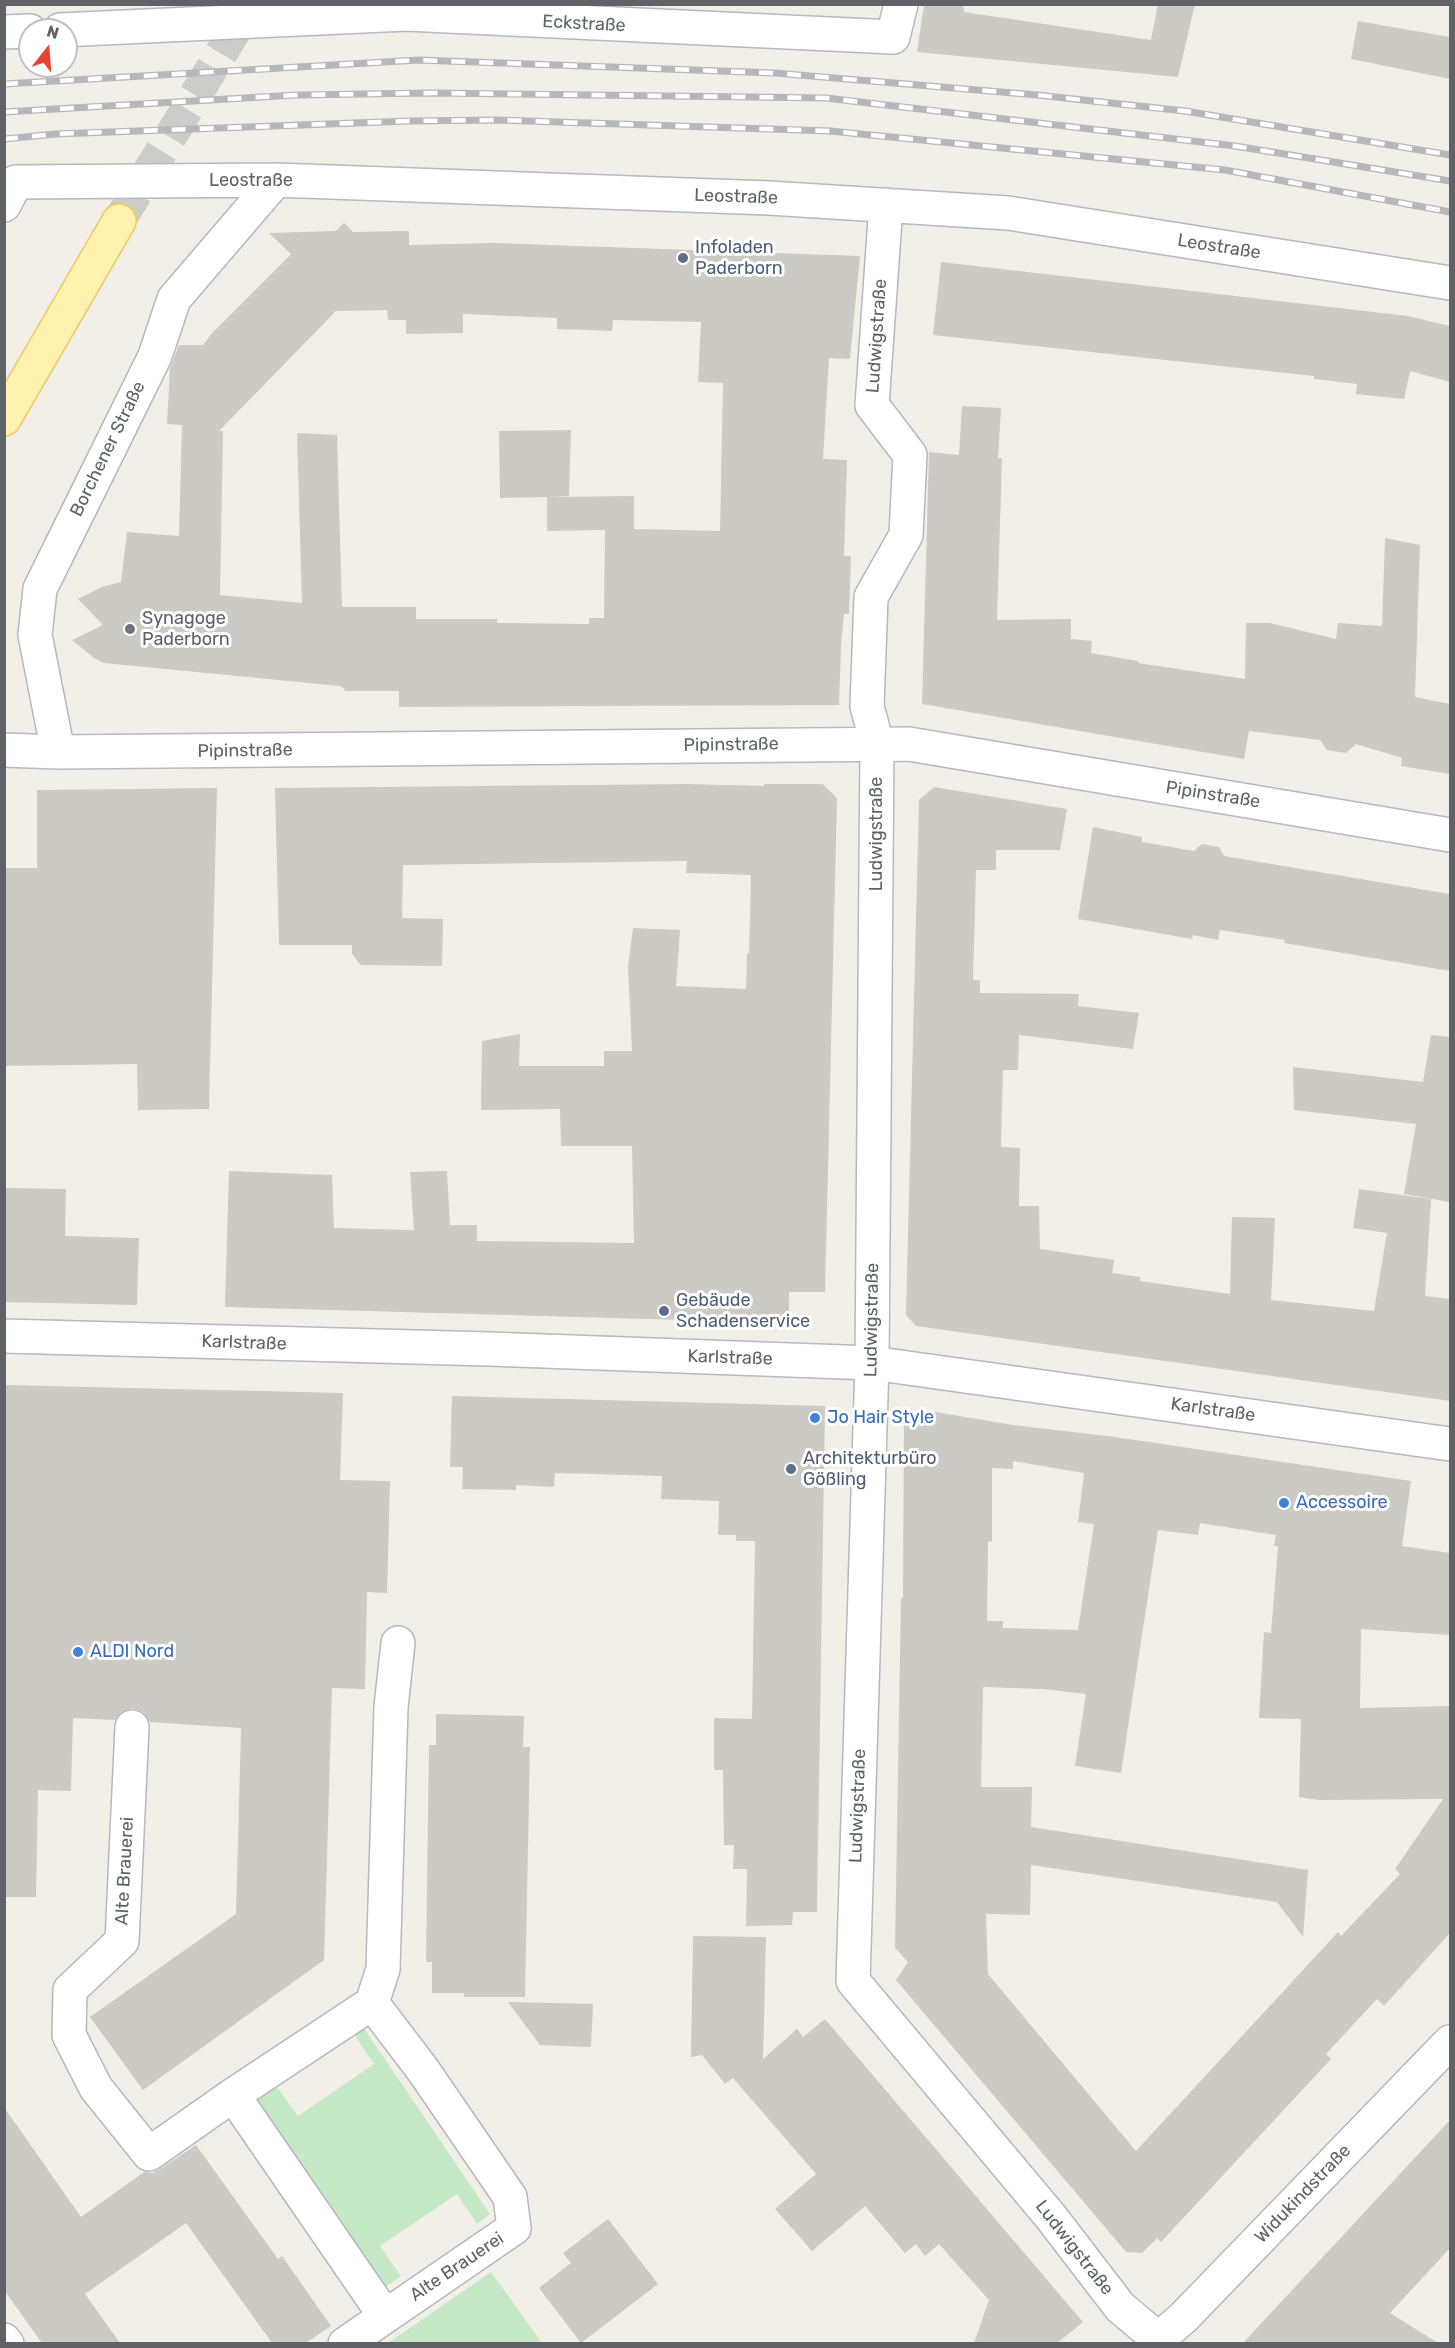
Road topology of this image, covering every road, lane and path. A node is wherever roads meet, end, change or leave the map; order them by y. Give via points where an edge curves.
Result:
1 (901, 4) edge
2 (406, 9) edge
3 (78, 29) edge
4 (276, 180) junction
5 (8, 190) edge
6 (886, 205) junction
7 (119, 221) tunnel mouth
8 (1450, 284) edge
9 (4, 419) edge
10 (878, 744) junction
11 (4, 750) edge
12 (58, 752) junction
13 (1450, 835) edge
14 (4, 1336) edge
15 (872, 1363) junction
16 (1450, 1444) edge
17 (398, 1643) dead end
18 (132, 1727) dead end
19 (372, 2003) junction
20 (1450, 2042) edge
21 (233, 2095) junction
22 (385, 2316) junction
23 (1158, 2342) edge
24 (345, 2343) edge

1 - 2 street, Eckstraße via 893,37 748,32
2 - 3 street, Eckstraße
4 - 5 street, Leostraße
4 - 6 street, Leostraße
4 - 12 street, Borchener Straße via 174,299 155,356 40,589 35,635
6 - 8 street, Leostraße via 1008,213
6 - 10 street, Ludwigstraße via 872,405 910,455 906,535 871,597 867,706
7 - 9 main road
10 - 12 street, Pipinstraße
10 - 13 street, Pipinstraße via 909,744
10 - 15 street, Ludwigstraße
11 - 12 street, Pipinstraße
14 - 15 street, Karlstraße
15 - 16 street, Karlstraße
15 - 23 street, Ludwigstraße via 853,1981 1051,2217 1120,2307
17 - 19 street via 391,1707 383,1969
18 - 21 street, Alte Brauerei via 122,1941 70,1989 69,2035 96,2088 149,2154
19 - 21 street, Alte Brauerei
19 - 22 street, Alte Brauerei via 510,2197 514,2228
20 - 23 street, Widukindstraße
21 - 22 street
22 - 24 street, Alte Brauerei

